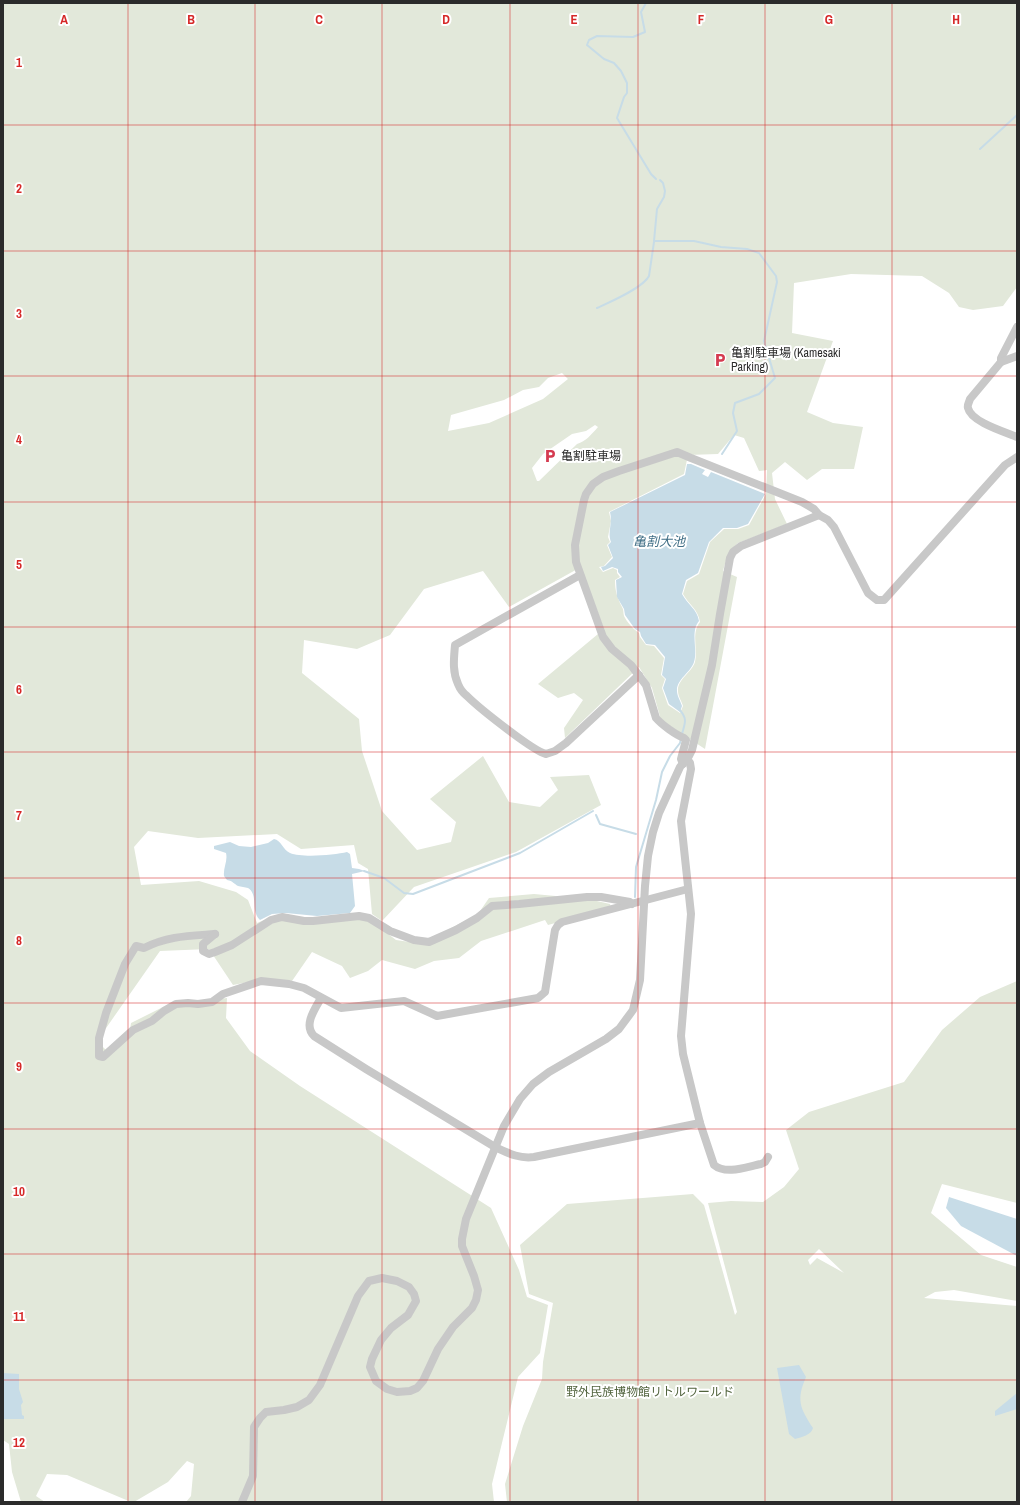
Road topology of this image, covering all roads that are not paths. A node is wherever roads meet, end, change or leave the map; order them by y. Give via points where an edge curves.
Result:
1 (1017, 327) edge
2 (1017, 356) edge
3 (1000, 362) junction
4 (1017, 437) edge
5 (1017, 457) edge
6 (819, 516) junction
7 (580, 575) junction
8 (639, 675) junction
9 (685, 761) junction
10 (688, 889) junction
11 (644, 901) junction
12 (632, 904) junction
13 (321, 998) junction
14 (700, 1123) junction
15 (495, 1147) junction
16 (768, 1157) dead end
17 (242, 1502) edge

1 - 3 street
2 - 3 street
3 - 4 street via 970,399 968,410 971,415 990,426
5 - 6 street via 1005,465 884,600 876,600 868,593 834,527 828,520
6 - 7 street via 814,509 802,502 677,452 603,477 589,489 575,545
6 - 9 street via 742,546 733,552 703,709 692,750
7 - 8 street via 603,637
7 - 8 street via 455,645 454,672 459,686 493,717 536,750 546,754 566,743
8 - 9 street via 646,685 656,718 686,740 681,759
9 - 10 street via 690,763 690,769 681,821
9 - 11 street via 659,813 653,832
10 - 11 street
10 - 14 street via 691,914 681,1036
11 - 12 street
11 - 15 street via 640,980 633,1010 619,1029 606,1039 548,1072 533,1084 518,1102
12 - 13 street via 558,925 545,992 538,998 437,1016 404,1001 345,1009
12 - 13 street via 609,898 587,897 492,906 477,918 429,942 414,940 390,931 369,918 359,916 313,921 276,919 232,945 209,954 203,951 203,944 215,934 176,936 144,948 136,946 125,964 106,1013 99,1038 99,1056 103,1057 133,1030 152,1021 176,1004 212,1002 223,994 261,981 304,988
13 - 15 street via 309,1026 314,1036
14 - 15 street via 526,1158
14 - 16 street via 710,1156 719,1169 732,1170 761,1164
15 - 17 street via 468,1212 463,1233 462,1246 478,1290 476,1300 438,1349 423,1381 410,1392 397,1392 376,1381 370,1367 381,1340 391,1328 408,1315 416,1301 409,1287 397,1281 382,1278 369,1281 358,1296 320,1385 309,1400 297,1407 266,1412 254,1427 252,1476

